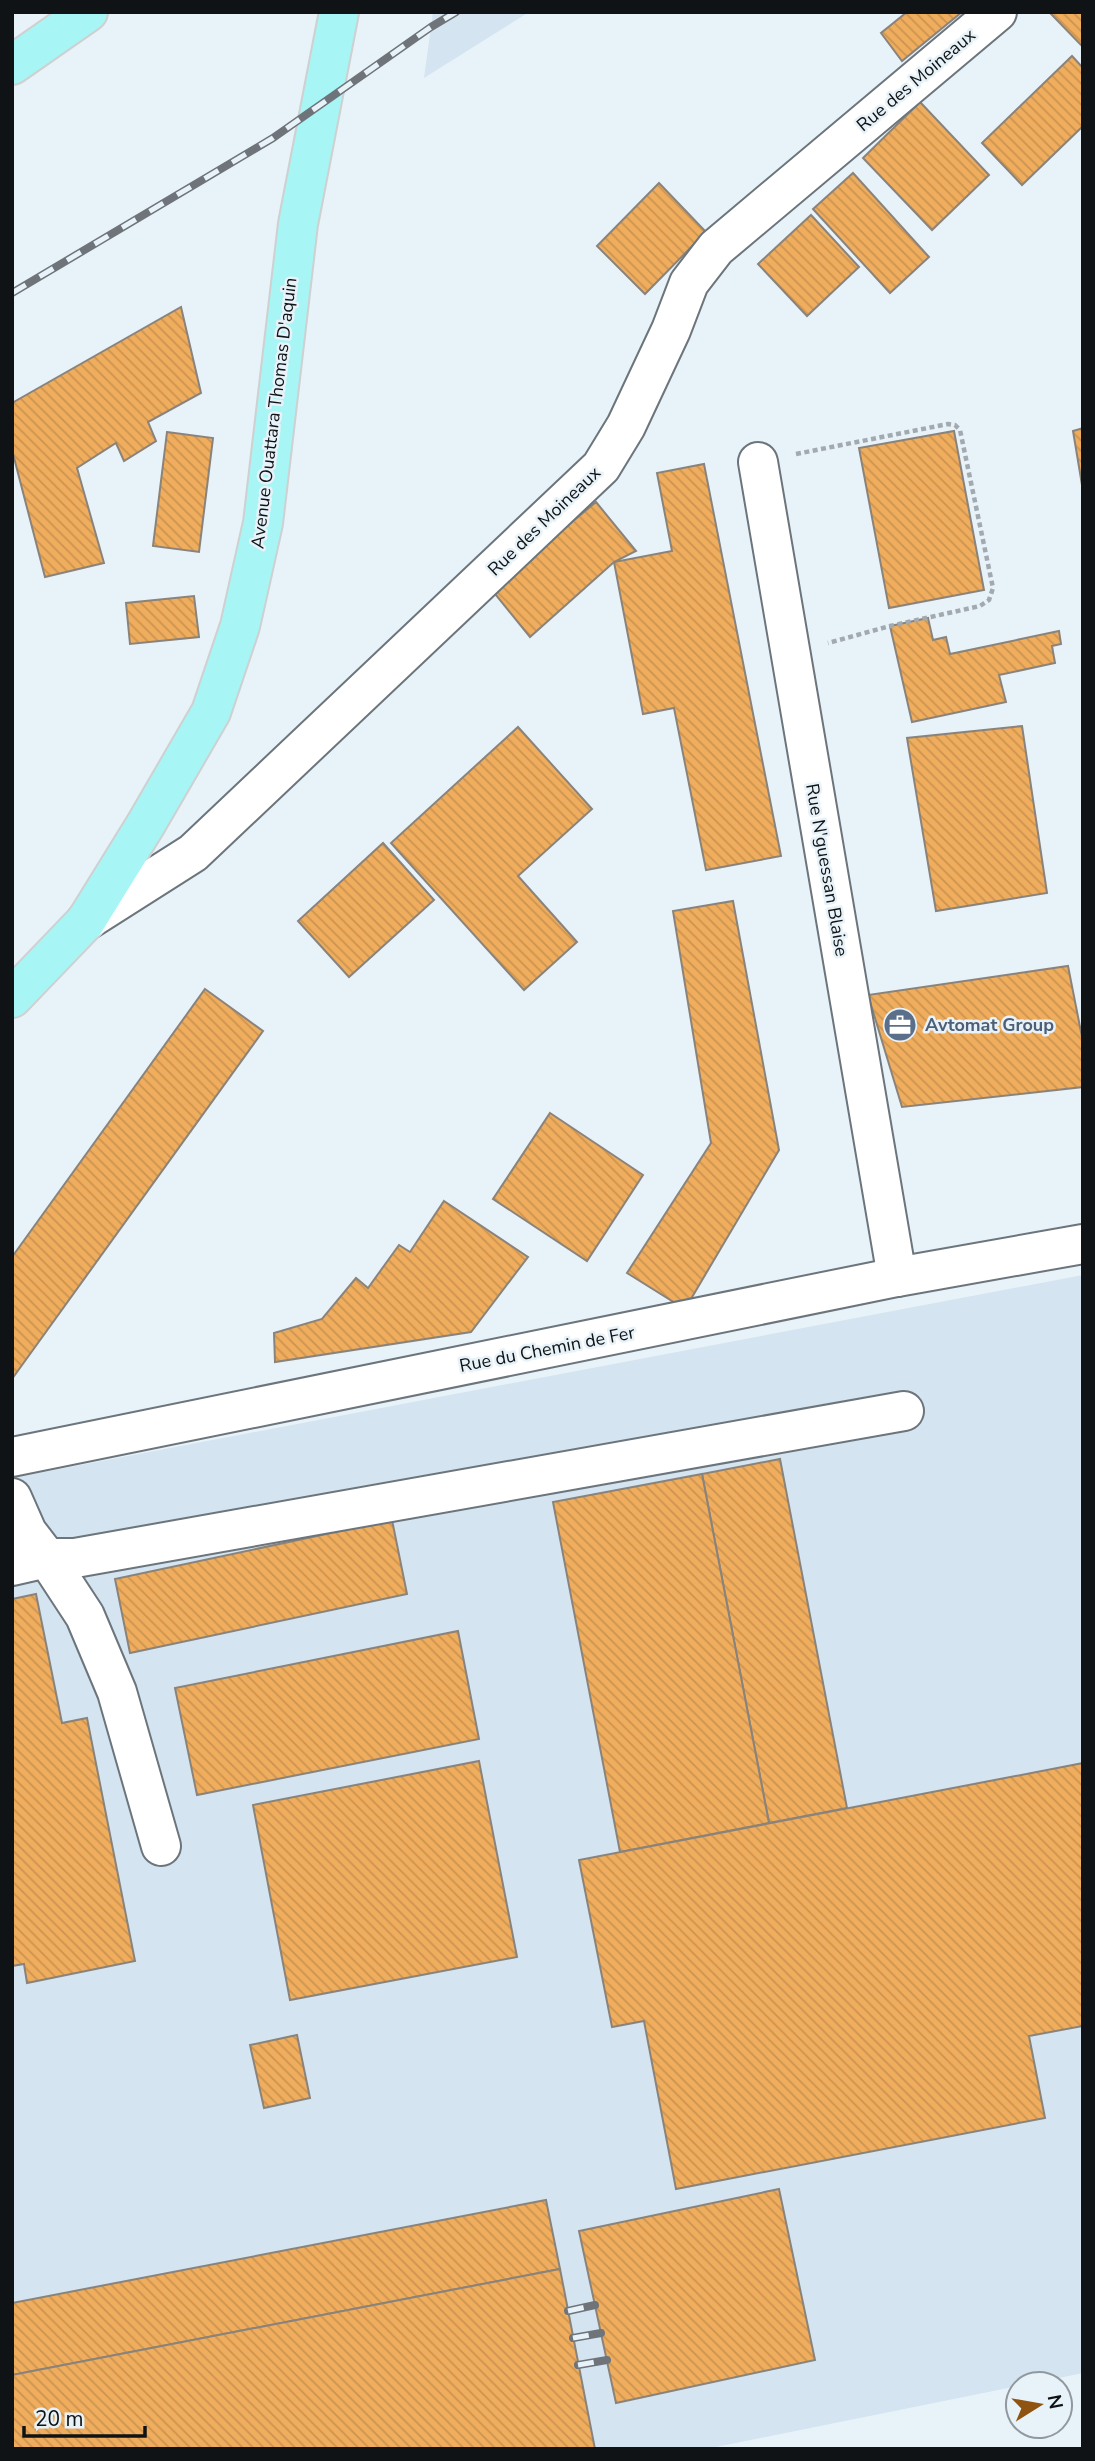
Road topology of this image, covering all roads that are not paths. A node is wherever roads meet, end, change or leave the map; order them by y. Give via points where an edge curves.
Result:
1 (88, 12) edge
2 (339, 12) edge
3 (997, 12) edge
4 (12, 65) edge
5 (758, 462) road end
6 (86, 921) junction
7 (12, 998) edge
8 (1083, 1244) edge
9 (897, 1277) junction
10 (904, 1411) dead end
11 (12, 1457) edge
12 (12, 1498) edge
13 (30, 1562) edge
14 (161, 1846) dead end

1 - 4 main road
2 - 6 main road, Avenue Ouattara Thomas D'aquin via 298,224 263,523 240,626 211,712
3 - 6 street, Rue des Moineaux via 716,248 689,283 626,426 601,467 572,497 193,853
5 - 9 street, Rue N'guessan Blaise
6 - 7 main road, Avenue Ouattara Thomas D'aquin
8 - 9 street, Rue du Chemin de Fer
9 - 11 street, Rue du Chemin de Fer
10 - 13 street via 75,1558
12 - 13 street via 27,1532
13 - 14 street via 85,1616 117,1692

